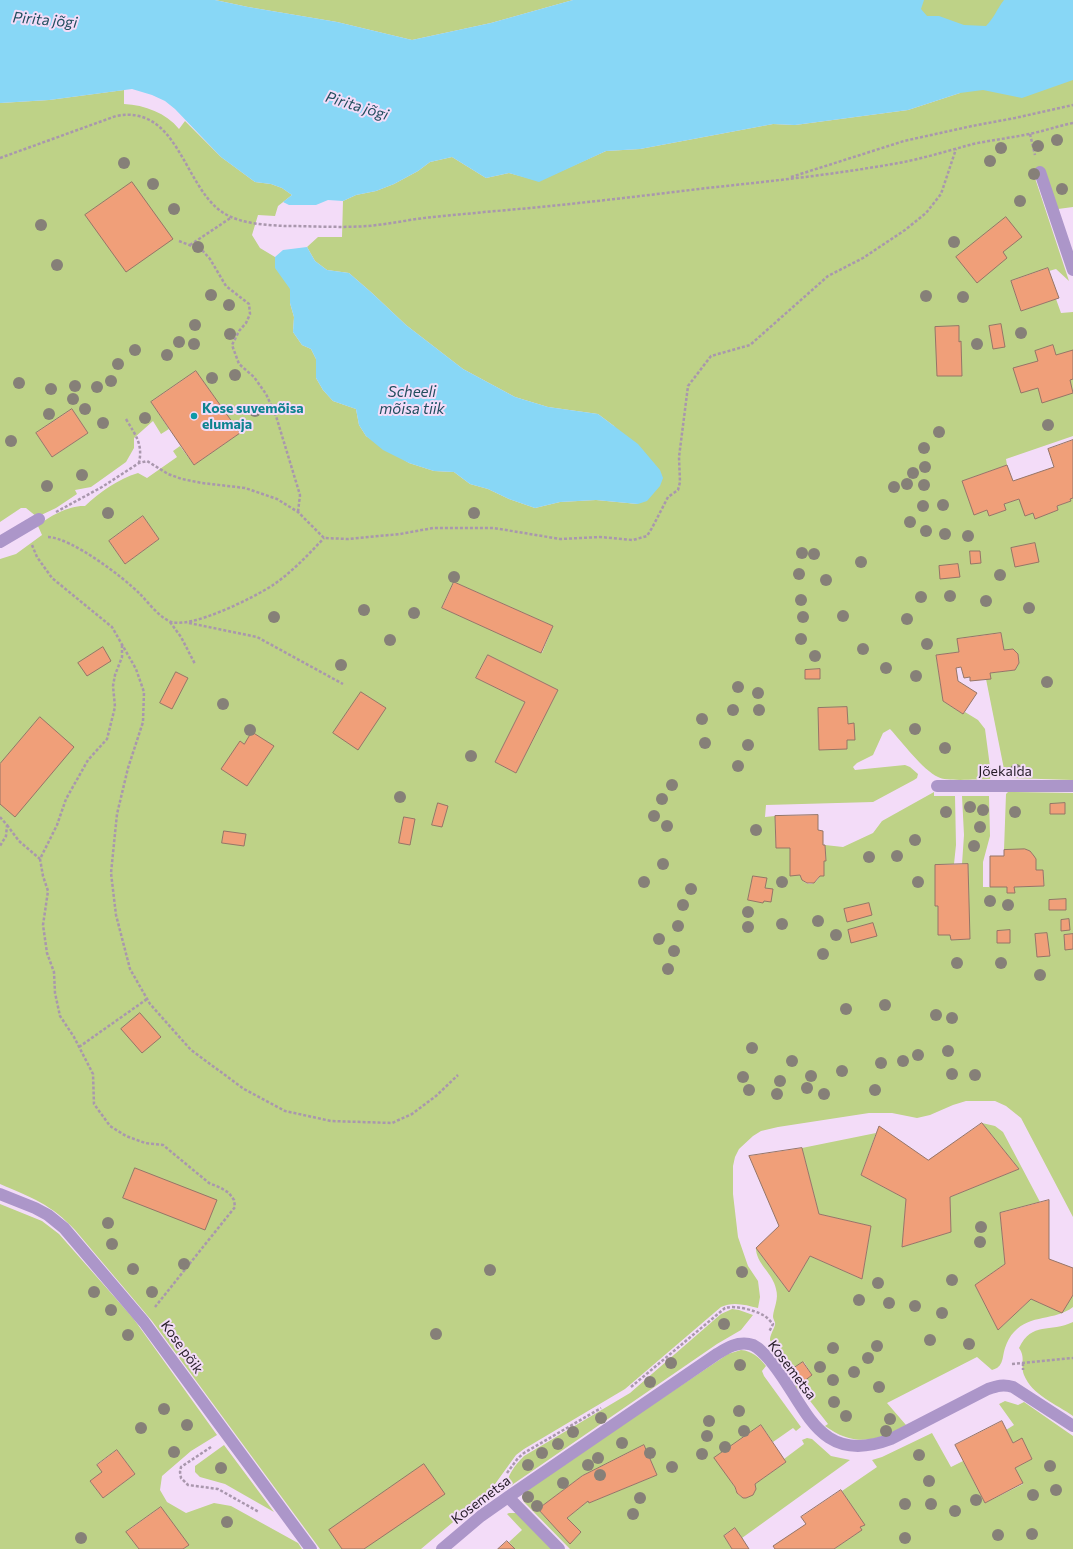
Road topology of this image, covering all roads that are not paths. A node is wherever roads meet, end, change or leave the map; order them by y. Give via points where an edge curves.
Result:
1 (1040, 172) dead end
2 (1073, 270) edge
3 (39, 520) road end
4 (0, 542) edge
5 (937, 786) dead end
6 (1073, 786) edge
7 (0, 1194) edge
8 (1073, 1426) edge
9 (508, 1497) junction
10 (311, 1549) edge
11 (442, 1549) edge
12 (559, 1549) edge

1 - 2 street
3 - 4 street
5 - 6 street, Jõekalda
7 - 10 street, Kose põik via 35,1208 64,1228 144,1322
8 - 9 street, Kosemetsa via 1013,1387 999,1385 875,1446 844,1444 828,1437 812,1422 772,1363 755,1346 739,1344 729,1347
9 - 11 street, Kosemetsa
9 - 12 street

